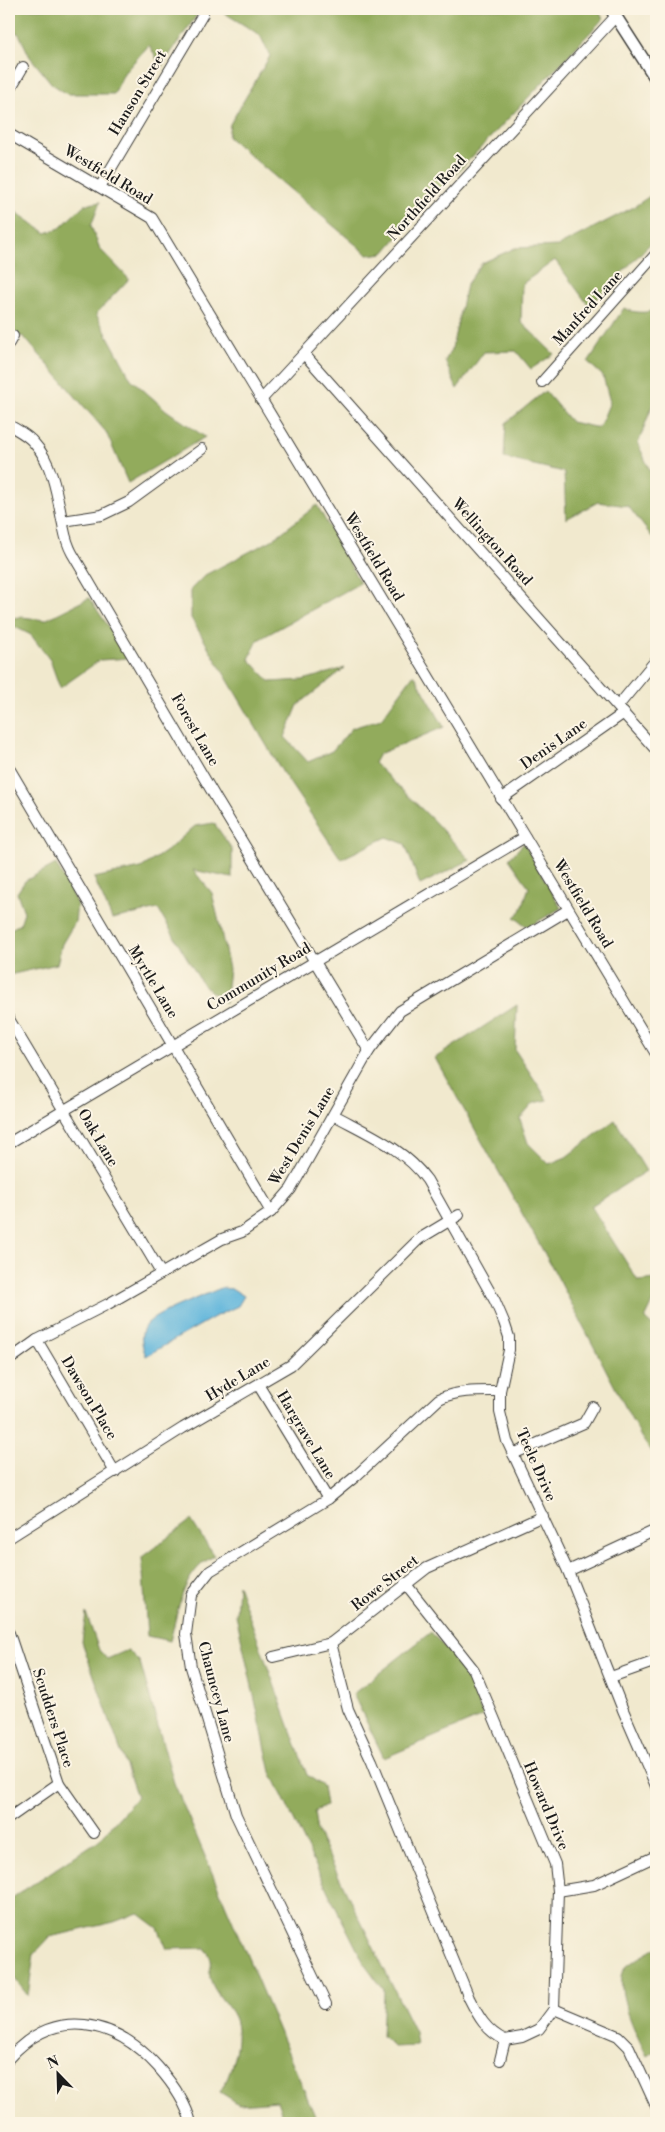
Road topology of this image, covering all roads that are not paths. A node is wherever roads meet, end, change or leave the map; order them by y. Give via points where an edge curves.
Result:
1 (613, 12) edge
2 (203, 14) dead end
3 (23, 67) dead end
4 (656, 79) edge
5 (9, 91) edge
6 (9, 134) edge
7 (100, 187) junction
8 (656, 254) edge
9 (305, 355) junction
10 (542, 382) dead end
11 (261, 400) junction
12 (9, 425) edge
13 (202, 449) dead end
14 (63, 521) junction
15 (656, 660) edge
16 (621, 709) junction
17 (656, 750) edge
18 (9, 768) edge
19 (502, 799) junction
20 (525, 837) junction
21 (568, 910) junction
22 (314, 962) junction
23 (9, 1019) edge
24 (174, 1046) junction
25 (368, 1051) junction
26 (656, 1054) edge
27 (64, 1111) junction
28 (334, 1114) junction
29 (9, 1143) edge
30 (271, 1212) junction
31 (459, 1215) dead end
32 (449, 1220) junction
33 (161, 1273) junction
34 (37, 1340) junction
35 (9, 1360) edge
36 (259, 1386) junction
37 (500, 1391) junction
38 (593, 1407) dead end
39 (513, 1454) junction
40 (115, 1472) junction
41 (328, 1499) junction
42 (543, 1516) junction
43 (656, 1530) edge
44 (9, 1538) edge
45 (568, 1571) junction
46 (405, 1584) junction
47 (9, 1633) edge
48 (331, 1643) junction
49 (273, 1657) dead end
50 (656, 1661) edge
51 (611, 1677) junction
52 (59, 1783) junction
53 (656, 1786) edge
54 (9, 1818) edge
55 (94, 1833) dead end
56 (656, 1856) edge
57 (558, 1891) junction
58 (326, 2004) dead end
59 (554, 2009) junction
60 (505, 2040) junction
61 (9, 2058) edge
62 (500, 2060) dead end
63 (656, 2106) edge
64 (190, 2123) edge

1 - 4 street
1 - 9 street, Northfield Road
2 - 7 street, Hanson Street
3 - 5 street
6 - 7 street, Westfield Road
7 - 11 street, Westfield Road via 152,218
8 - 10 street, Manfred Lane
9 - 11 street, Northfield Road
9 - 16 street, Wellington Road
11 - 19 street, Westfield Road
12 - 14 street, Forest Lane via 33,441 48,462
13 - 14 street via 129,502 102,515
14 - 22 street, Forest Lane via 64,535 72,553
15 - 16 street, Denis Lane
16 - 17 street, Wellington Road
16 - 19 street, Denis Lane
18 - 24 street, Myrtle Lane
19 - 20 street, Westfield Road
20 - 21 street, Westfield Road
20 - 22 street, Community Road
21 - 25 street, West Denis Lane via 404,1008
21 - 26 street, Westfield Road
22 - 24 street, Community Road
22 - 25 street, Forest Lane
23 - 27 street, Oak Lane
24 - 27 street, Community Road
24 - 30 street, Myrtle Lane
25 - 28 street, West Denis Lane
27 - 29 street, Community Road
27 - 33 street, Oak Lane
28 - 30 street, West Denis Lane via 291,1189
28 - 32 street, Teele Drive via 417,1166
30 - 33 street, West Denis Lane via 242,1232 222,1239
31 - 32 street, Hyde Lane
32 - 36 street, Hyde Lane via 419,1239 291,1365
32 - 37 street, Teele Drive via 495,1301 508,1336 509,1350
33 - 34 street, West Denis Lane
34 - 35 street, West Denis Lane
34 - 40 street, Dawson Place
36 - 40 street, Hyde Lane via 183,1428
36 - 41 street, Hargrave Lane
37 - 39 street, Teele Drive via 500,1412
37 - 41 street, Chauncey Lane via 474,1390 439,1399
38 - 39 street via 584,1423
39 - 42 street, Teele Drive
40 - 44 street, Hyde Lane
41 - 58 street, Chauncey Lane via 210,1571 190,1595 186,1634 191,1667 236,1816
42 - 45 street, Teele Drive
42 - 46 street, Rowe Street via 427,1568
43 - 45 street
45 - 51 street, Teele Drive
46 - 48 street, Rowe Street
46 - 57 street, Howard Drive via 474,1670 550,1853
47 - 52 street, Scudders Place
48 - 49 street, Rowe Street
48 - 60 street via 348,1709 469,1998 489,2030
50 - 51 street
51 - 53 street, Teele Drive
52 - 54 street
52 - 55 street, Scudders Place
56 - 57 street via 594,1886
57 - 59 street, Howard Drive
59 - 60 street via 539,2029
59 - 63 street via 618,2036 629,2047
60 - 62 street
61 - 64 street via 25,2042 45,2030 81,2025 109,2031 126,2038 149,2056 178,2093

